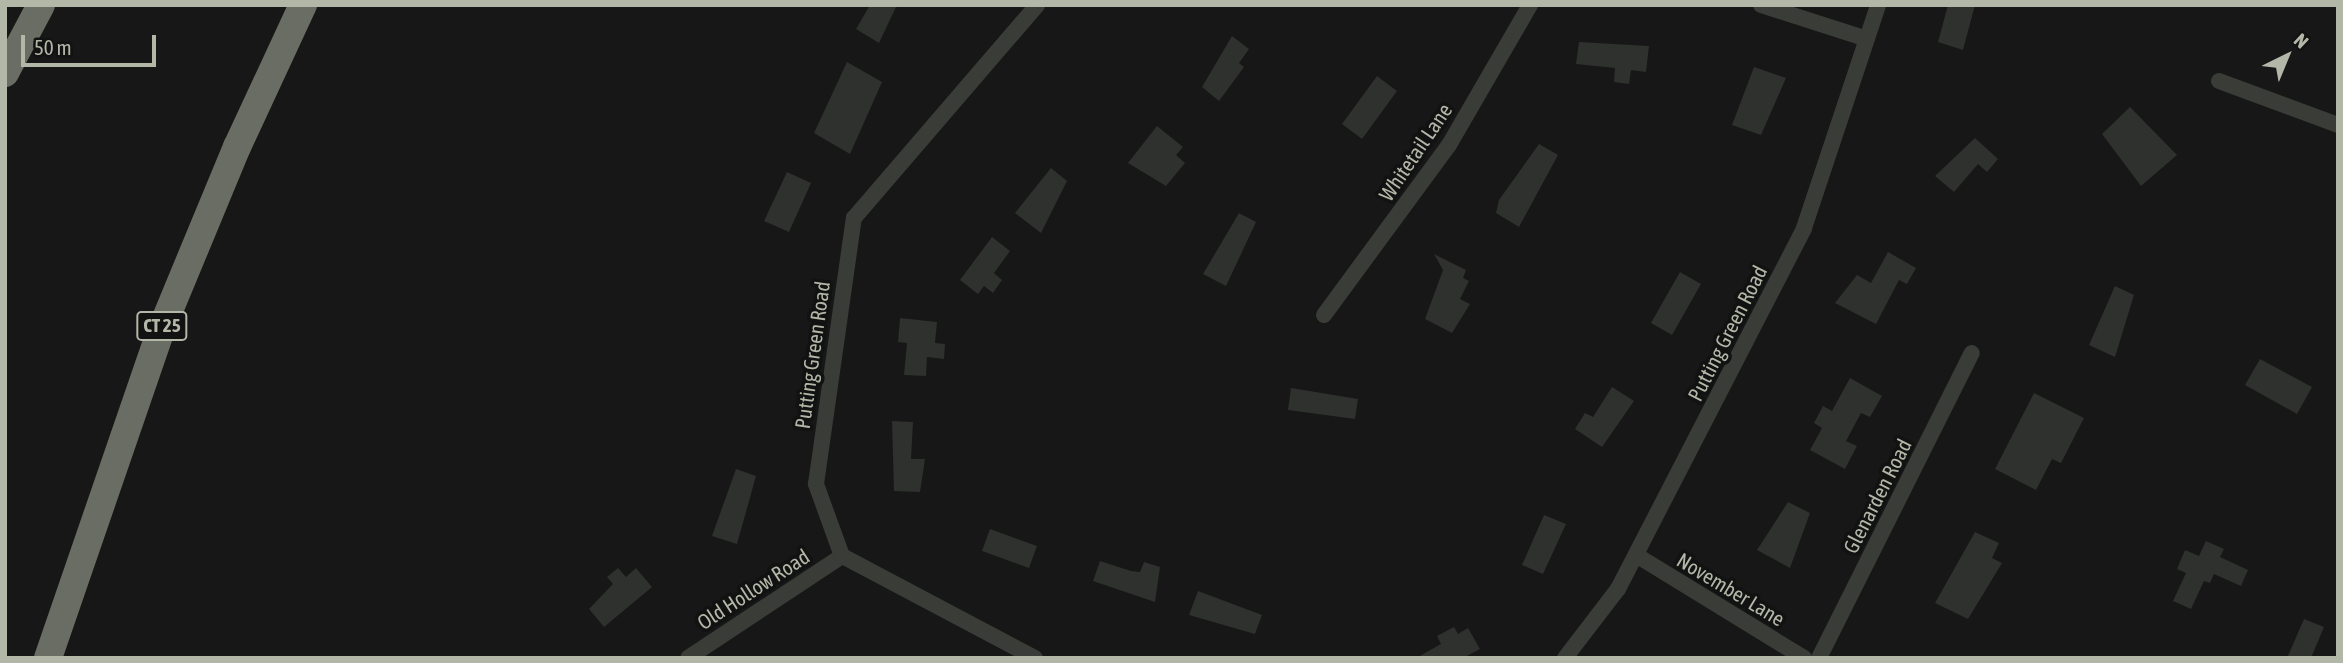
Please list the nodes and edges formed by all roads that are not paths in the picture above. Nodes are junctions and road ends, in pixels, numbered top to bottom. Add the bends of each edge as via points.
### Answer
1 (41, 5) edge
2 (303, 5) edge
3 (1037, 5) edge
4 (1530, 5) edge
5 (1761, 5) edge
6 (1878, 5) edge
7 (1867, 39) junction
8 (5, 74) edge
9 (2219, 81) dead end
10 (2338, 125) edge
11 (1324, 315) dead end
12 (1972, 353) dead end
13 (1636, 555) junction
14 (842, 556) junction
15 (48, 658) edge
16 (688, 658) edge
17 (1035, 658) edge
18 (1565, 658) edge
19 (1804, 658) edge
20 (1819, 658) edge

1 - 8 highway
2 - 15 highway, CT 25 via 164,323
3 - 14 street, Putting Green Road via 854,218 816,485
4 - 11 street, Whitetail Lane via 1448,145
5 - 7 street
6 - 7 street, Putting Green Road
7 - 13 street, Putting Green Road via 1804,228
9 - 10 street
12 - 20 street, Glenarden Road
13 - 18 street, Putting Green Road via 1618,589
13 - 19 street, November Lane
14 - 16 street, Old Hollow Road
14 - 17 street

